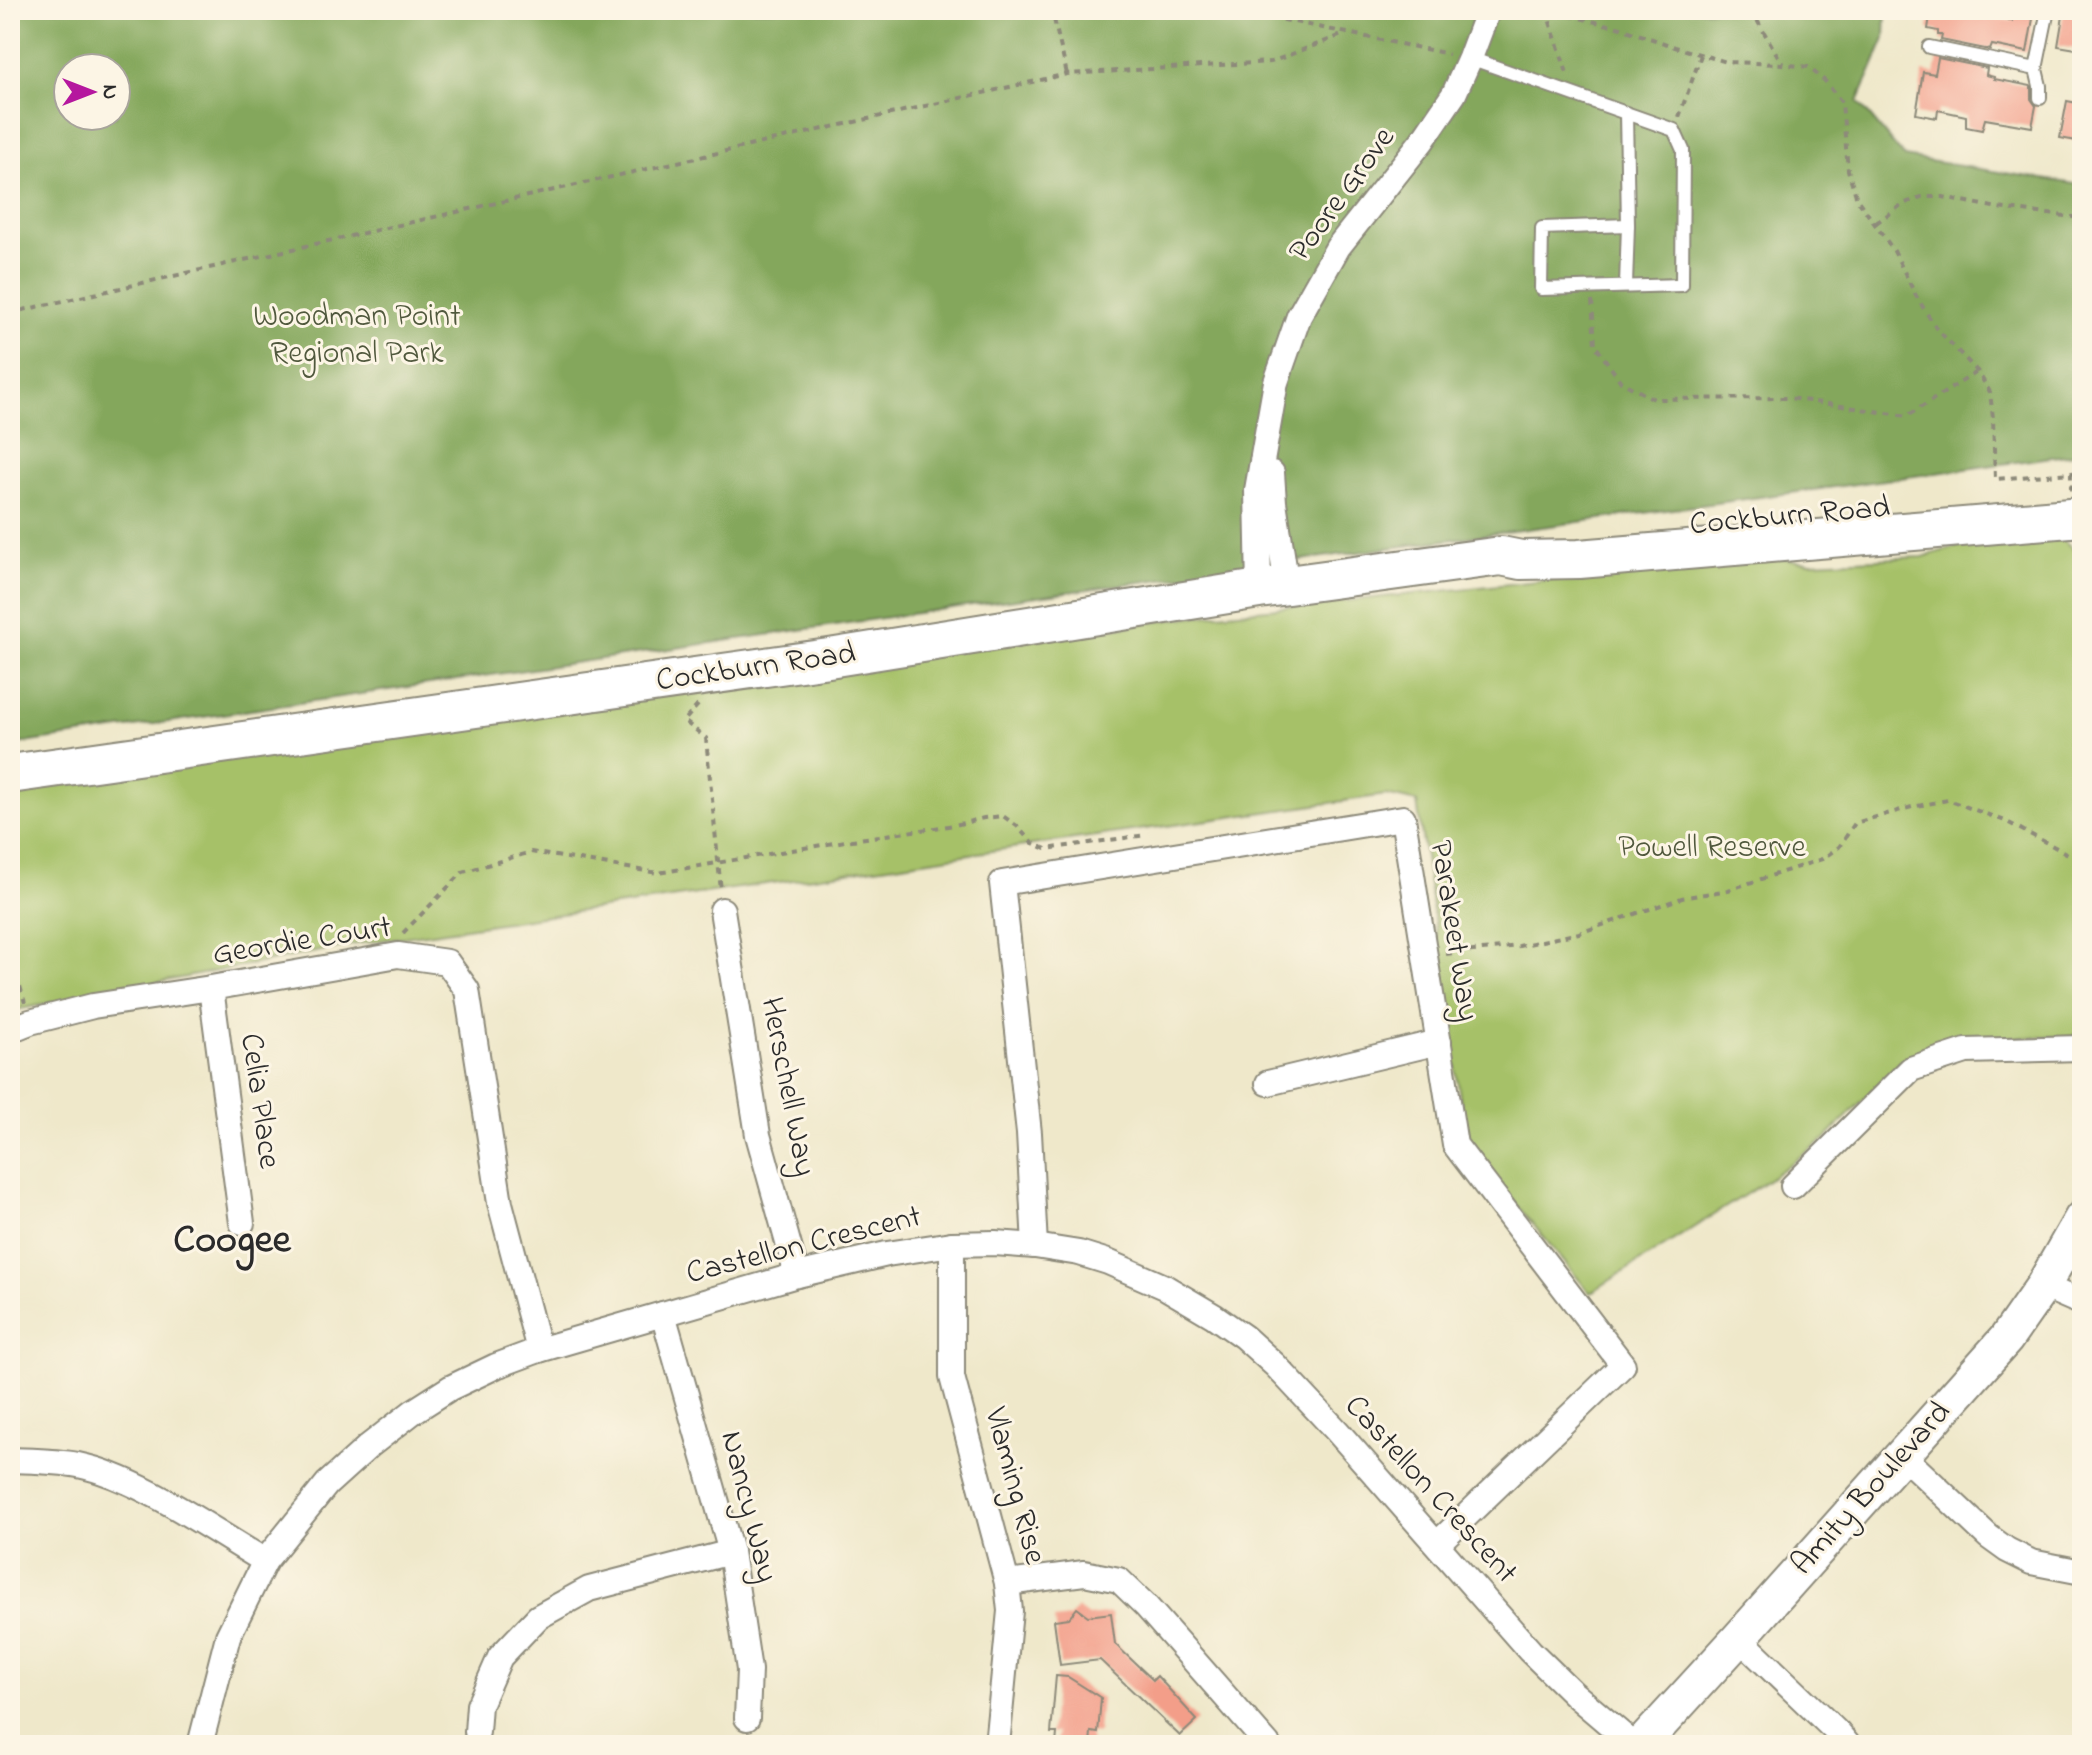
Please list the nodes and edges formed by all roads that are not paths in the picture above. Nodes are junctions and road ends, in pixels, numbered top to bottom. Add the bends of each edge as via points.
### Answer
1 (1488, 10) edge
2 (2048, 10) edge
3 (1929, 47) dead end
4 (1470, 58) junction
5 (2036, 69) junction
6 (2040, 98) dead end
7 (1626, 113) junction
8 (1628, 225) junction
9 (1626, 285) junction
10 (2078, 489) edge
11 (1273, 588) junction
12 (10, 774) edge
13 (722, 910) dead end
14 (211, 988) junction
15 (20, 1026) edge
16 (1439, 1042) junction
17 (2082, 1048) edge
18 (1268, 1083) dead end
19 (1793, 1186) dead end
20 (2082, 1218) edge
21 (242, 1223) dead end
22 (952, 1244) junction
23 (1035, 1246) junction
24 (797, 1275) junction
25 (2043, 1286) junction
26 (2082, 1303) edge
27 (663, 1314) junction
28 (539, 1350) junction
29 (1902, 1455) junction
30 (10, 1460) edge
31 (1437, 1544) junction
32 (731, 1552) junction
33 (265, 1561) junction
34 (2082, 1572) edge
35 (1007, 1583) junction
36 (1739, 1638) junction
37 (747, 1718) dead end
38 (477, 1732) dead end
39 (200, 1745) edge
40 (997, 1745) edge
41 (1268, 1745) edge
42 (1634, 1745) edge
43 (1641, 1745) edge
44 (1848, 1745) edge

1 - 4 street, Poore Grove
2 - 5 lane
3 - 5 lane
4 - 7 lane
4 - 11 street, Poore Grove via 1454,94 1338,247 1299,316 1276,382 1270,426
5 - 6 lane
7 - 8 lane
7 - 9 lane via 1674,130 1683,150 1682,285
8 - 9 lane
8 - 9 lane via 1542,228 1541,289
10 - 11 main road, Cockburn Road via 1529,543 1501,556
11 - 12 main road, Cockburn Road via 944,641
13 - 24 street, Herschell Way via 758,1135
14 - 15 street, Geordie Court via 93,1006
14 - 21 street, Celia Place
14 - 28 street, Geordie Court via 398,955 447,962 467,990 500,1203
16 - 18 street
16 - 23 street, Parakeet Way via 1403,818 1002,883 1029,1133
16 - 31 street, Parakeet Way via 1455,1145 1623,1365
17 - 19 street via 1966,1051 1911,1069
20 - 25 street, Amity Boulevard
22 - 23 street, Castellon Crescent
22 - 24 street, Castellon Crescent
22 - 35 street, Vlaming Rise via 952,1377
23 - 31 street, Castellon Crescent via 1079,1253 1139,1274 1244,1337
24 - 27 street, Castellon Crescent
25 - 26 street
25 - 29 street, Amity Boulevard via 2006,1339
27 - 28 street, Castellon Crescent
27 - 32 street, Nancy Way
28 - 33 street, Castellon Crescent via 450,1388 369,1446 327,1484
29 - 34 street via 2007,1550 2031,1562
29 - 36 street, Amity Boulevard
30 - 33 street via 80,1466 126,1481
31 - 42 street, Castellon Crescent via 1530,1651
32 - 37 street, Nancy Way via 749,1670
32 - 38 street via 589,1589 538,1617 500,1657 479,1705
33 - 39 street, Castellon Crescent via 228,1636
35 - 40 street, Vlaming Rise via 1010,1611
35 - 41 street via 1084,1573 1119,1580
36 - 43 street, Amity Boulevard
36 - 44 street

